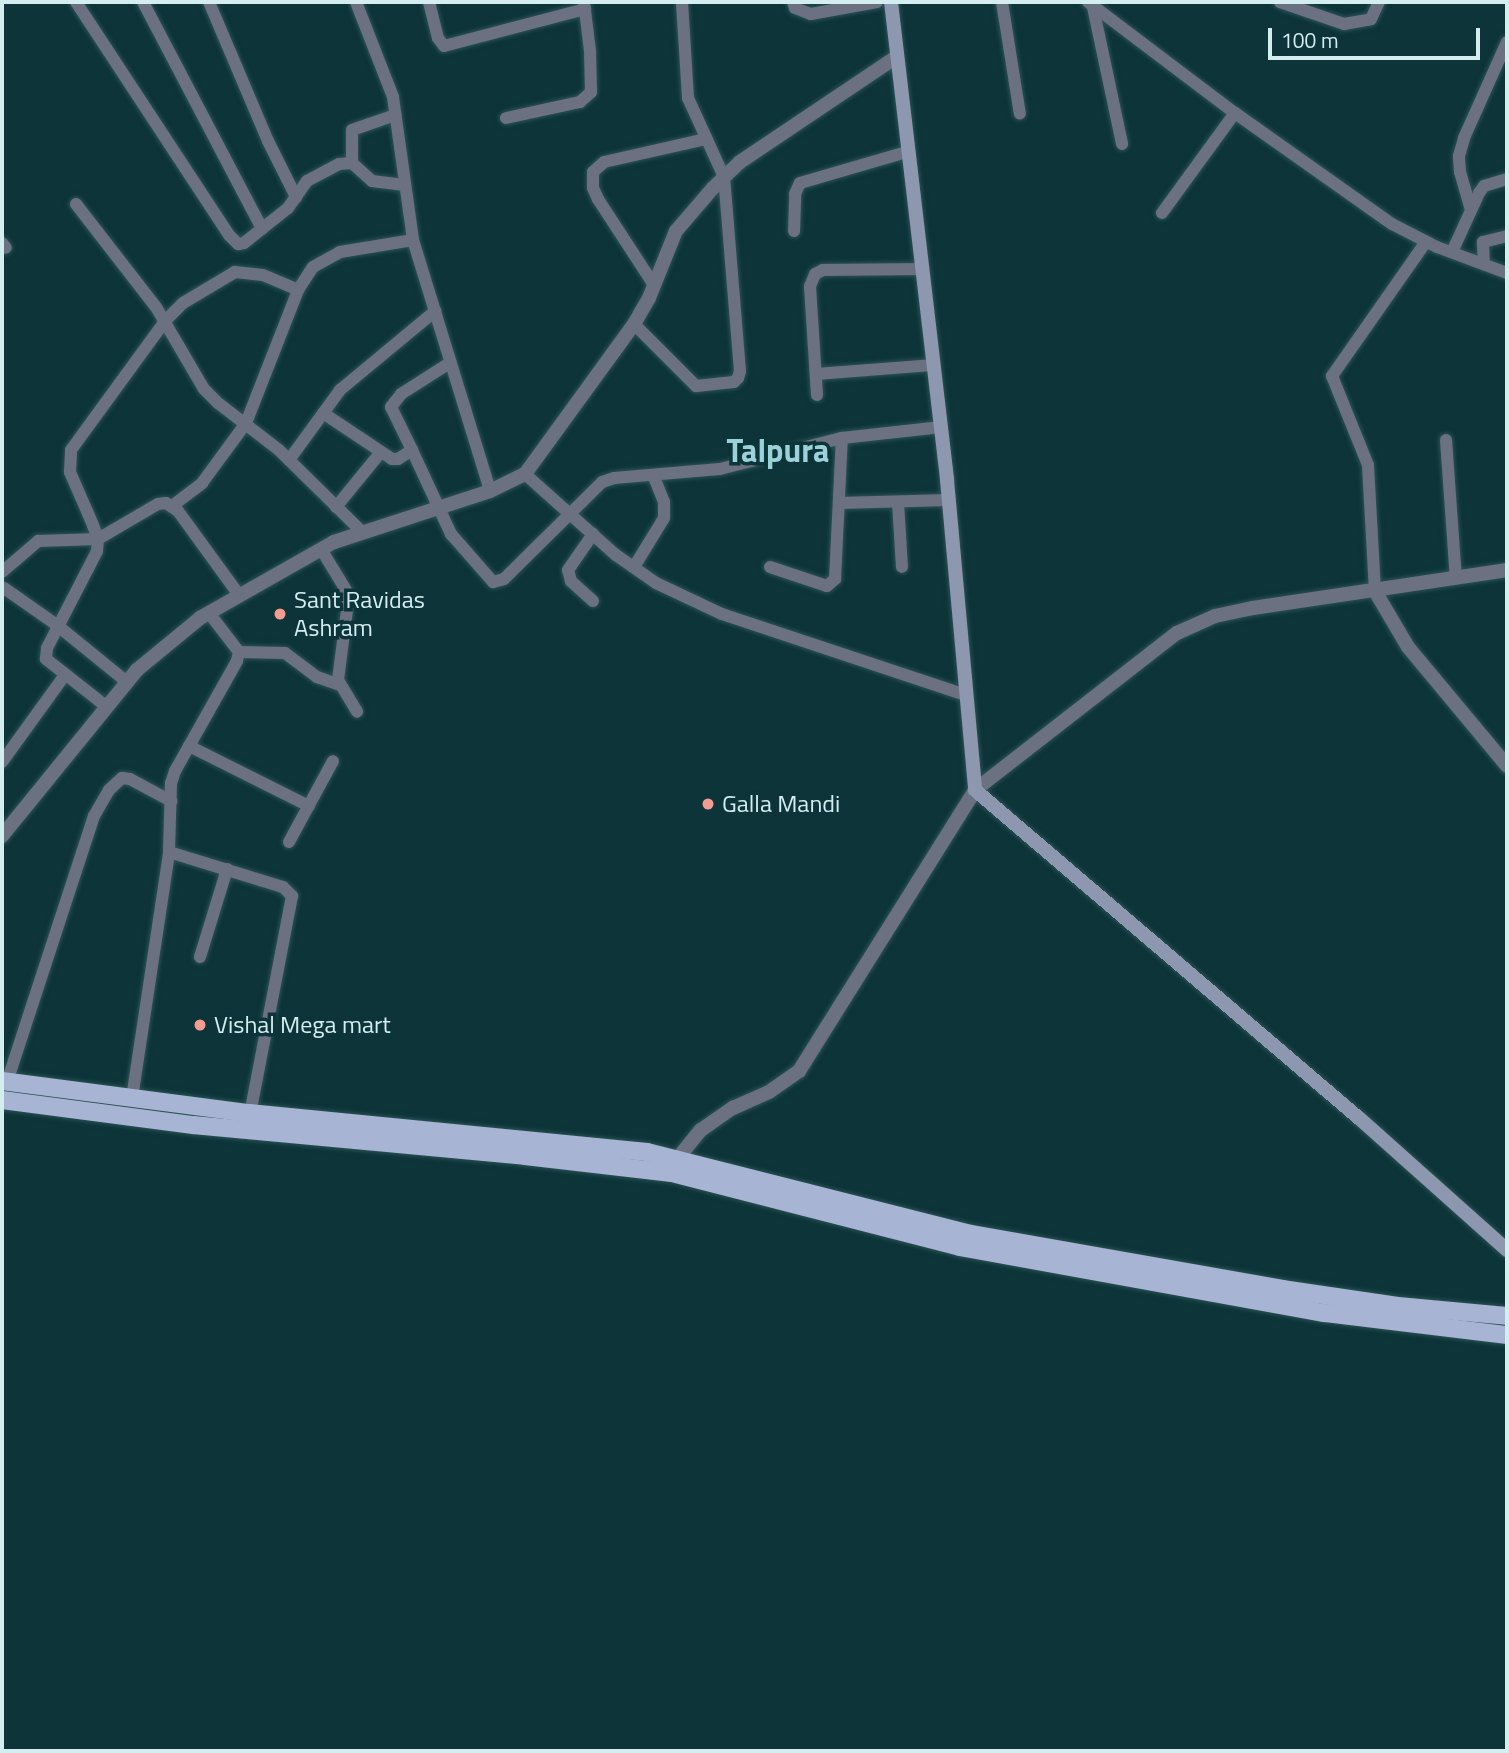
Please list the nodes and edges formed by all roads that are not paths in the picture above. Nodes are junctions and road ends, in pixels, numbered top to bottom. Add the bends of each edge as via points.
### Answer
1 (76, 2) edge
2 (143, 2) edge
3 (209, 2) edge
4 (356, 2) edge
5 (429, 2) edge
6 (793, 2) edge
7 (877, 2) edge
8 (891, 2) edge
9 (1002, 2) edge
10 (1280, 2) edge
11 (1379, 2) edge
12 (682, 3) edge
13 (1091, 4) edge
14 (584, 6) edge
15 (1507, 42) edge
16 (895, 57) junction
17 (1235, 113) junction
18 (1020, 114) dead end
19 (395, 115) junction
20 (506, 118) dead end
21 (706, 139) junction
22 (1122, 144) dead end
23 (907, 152) junction
24 (352, 163) junction
25 (724, 177) junction
26 (1507, 178) edge
27 (405, 185) junction
28 (296, 197) junction
29 (76, 204) dead end
30 (1471, 210) junction
31 (1162, 213) dead end
32 (262, 229) junction
33 (794, 231) dead end
34 (1507, 236) edge
35 (413, 240) junction
36 (1426, 242) junction
37 (1452, 253) junction
38 (1484, 264) junction
39 (921, 269) junction
40 (1507, 273) edge
41 (654, 285) junction
42 (298, 290) junction
43 (435, 311) junction
44 (165, 321) junction
45 (634, 324) junction
46 (451, 362) junction
47 (932, 365) junction
48 (816, 374) junction
49 (817, 395) dead end
50 (323, 412) junction
51 (246, 423) junction
52 (940, 427) junction
53 (842, 438) junction
54 (1446, 440) dead end
55 (412, 450) junction
56 (381, 452) junction
57 (289, 460) junction
58 (525, 474) junction
59 (653, 475) junction
60 (490, 491) junction
61 (949, 500) junction
62 (898, 502) junction
63 (839, 503) junction
64 (172, 506) junction
65 (336, 507) junction
66 (437, 508) junction
67 (569, 512) junction
68 (361, 531) junction
69 (593, 534) junction
70 (98, 539) junction
71 (321, 549) junction
72 (634, 568) junction
73 (770, 568) dead end
74 (902, 568) dead end
75 (1507, 570) edge
76 (2, 572) edge
77 (1456, 578) junction
78 (2, 586) edge
79 (1375, 591) junction
80 (239, 595) junction
81 (593, 601) dead end
82 (209, 613) junction
83 (58, 626) junction
84 (239, 652) junction
85 (65, 676) junction
86 (127, 682) junction
87 (340, 685) junction
88 (966, 695) junction
89 (107, 707) junction
90 (357, 712) dead end
91 (189, 746) junction
92 (333, 761) dead end
93 (2, 762) edge
94 (1507, 766) edge
95 (975, 790) junction
96 (171, 801) junction
97 (309, 806) junction
98 (2, 836) edge
99 (289, 842) dead end
100 (169, 852) junction
101 (227, 869) junction
102 (200, 957) dead end
103 (4, 1088) edge
104 (132, 1098) junction
105 (248, 1121) junction
106 (675, 1166) junction
107 (1507, 1250) edge
108 (1507, 1316) edge
109 (1507, 1335) edge

1 - 32 street via 234,241 244,243
2 - 32 street
3 - 28 street
4 - 19 street via 393,97
5 - 14 street via 444,46
6 - 7 street via 795,8 811,14
8 - 16 main road
9 - 18 street
10 - 11 street via 1344,24 1371,19
12 - 21 street via 687,89
13 - 17 street
13 - 22 street
14 - 20 street via 591,92 580,102
15 - 30 street via 1459,156
16 - 23 main road
16 - 25 street
17 - 31 street
17 - 36 street via 1392,224
19 - 24 street via 352,130
19 - 27 street
21 - 25 street
21 - 41 street via 604,162 593,172 598,199
23 - 33 street via 800,183 795,194
23 - 39 main road
24 - 27 street via 372,181
24 - 28 street via 319,173
25 - 41 street via 676,231
25 - 45 street via 738,378 696,386
26 - 30 street via 1484,186
27 - 35 street
28 - 32 street
29 - 44 street
30 - 37 street
34 - 38 street via 1483,242
35 - 42 street via 324,258
35 - 43 street
36 - 37 street
36 - 79 street via 1332,376 1368,465
37 - 38 street
38 - 40 street
39 - 47 main road
39 - 48 street via 823,270 815,274 810,286
41 - 45 street
42 - 44 street via 263,275 235,272 183,303
42 - 51 street
43 - 46 street
43 - 50 street via 359,371
44 - 51 street via 204,389
44 - 70 street via 71,450 70,472
45 - 58 street
46 - 55 street via 401,394 391,408
46 - 60 street
47 - 48 street
47 - 52 main road
48 - 49 street
50 - 56 street
50 - 57 street
51 - 57 street
51 - 64 street via 202,483
52 - 53 street
52 - 61 main road
53 - 59 street via 720,469
53 - 63 street
54 - 77 street
55 - 56 street via 398,459
55 - 66 street
56 - 65 street
57 - 65 street
58 - 60 street
58 - 67 street
59 - 67 street via 602,482
59 - 72 street via 664,502 664,519
60 - 66 street
61 - 62 street
61 - 88 main road
62 - 63 street
62 - 74 street
63 - 73 street via 837,573 832,584
64 - 70 street via 158,504
64 - 80 street
65 - 68 street
66 - 67 street via 458,544 493,582 505,579
66 - 68 street
67 - 69 street
68 - 71 street
69 - 72 street
69 - 81 street via 568,570 571,581
70 - 76 street via 38,541
70 - 83 street via 89,569
71 - 80 street
71 - 87 street via 349,595
72 - 88 street via 722,614
75 - 77 street
77 - 79 street
78 - 83 street
79 - 94 street via 1408,647
79 - 95 street via 1216,616 1177,633
80 - 82 street
82 - 84 street
82 - 86 street
83 - 85 street via 46,659
83 - 86 street
84 - 87 street via 285,653 317,677
84 - 91 street
85 - 89 street
85 - 93 street
86 - 89 street
87 - 90 street
88 - 95 main road
89 - 98 street
91 - 96 street via 175,771
91 - 97 street
92 - 97 street
95 - 106 street via 799,1071 701,1130
95 - 107 main road
96 - 100 street
96 - 103 street via 130,779 122,778 109,790 94,816
97 - 99 street
100 - 101 street
100 - 104 street
101 - 102 street
101 - 105 street via 284,887 292,896
103 - 104 main road
103 - 105 main road
104 - 105 main road
105 - 106 main road
106 - 108 main road via 971,1234 1282,1289
106 - 109 main road via 960,1247 1324,1313

